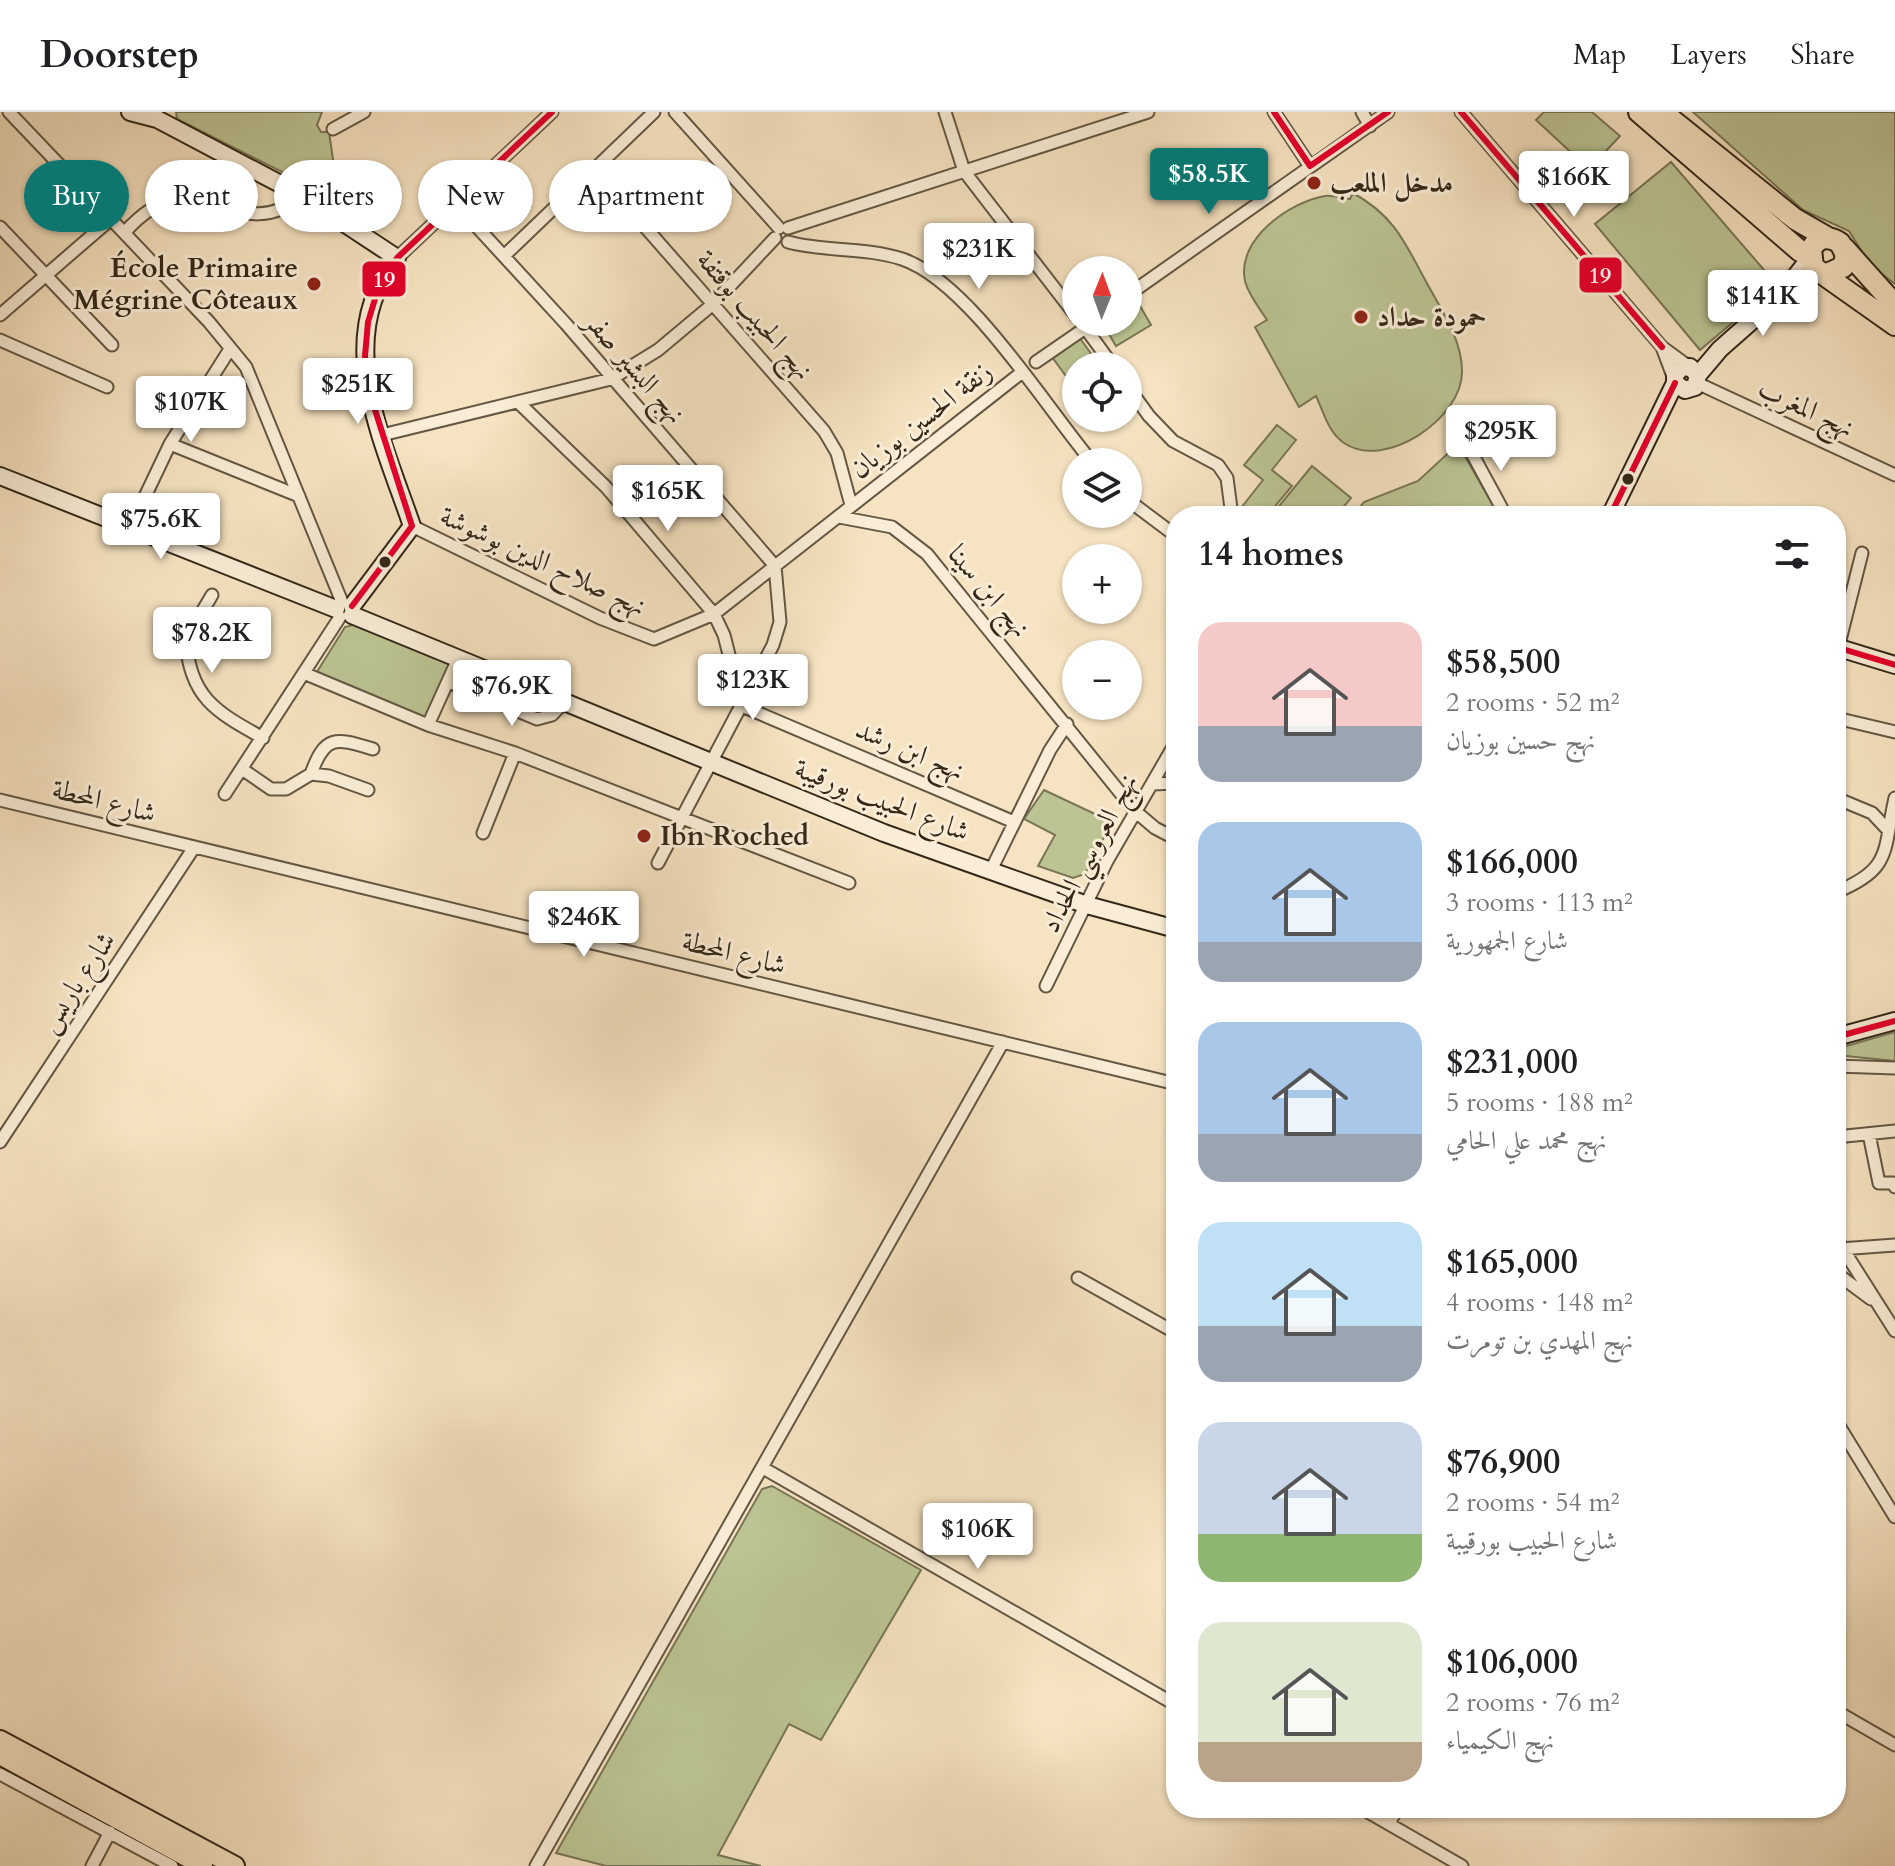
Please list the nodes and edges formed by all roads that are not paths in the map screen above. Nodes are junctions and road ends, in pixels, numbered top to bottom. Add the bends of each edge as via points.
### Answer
1 (9, 112) edge
2 (130, 112) edge
3 (364, 112) edge
4 (552, 112) edge
5 (654, 112) edge
6 (675, 112) edge
7 (945, 112) edge
8 (1148, 112) edge
9 (1274, 112) edge
10 (1362, 112) edge
11 (1388, 112) edge
12 (1461, 112) edge
13 (1639, 112) edge
14 (1662, 112) edge
15 (160, 116) edge
16 (1370, 126) junction
17 (333, 129) dead end
18 (55, 160) edge
19 (502, 160) edge
20 (607, 160) edge
21 (1310, 166) junction
22 (964, 171) junction
23 (274, 180) edge
24 (274, 211) edge
25 (549, 214) edge
26 (0, 227) edge
27 (129, 227) edge
28 (781, 231) junction
29 (97, 232) edge
30 (125, 232) edge
31 (358, 232) edge
32 (425, 232) edge
33 (483, 232) edge
34 (650, 232) edge
35 (1836, 243) junction
36 (505, 255) junction
37 (397, 258) junction
38 (1818, 265) junction
39 (47, 277) junction
40 (1142, 285) edge
41 (1062, 298) edge
42 (713, 304) junction
43 (1895, 305) edge
44 (0, 315) edge
45 (1895, 325) edge
46 (1071, 336) edge
47 (0, 340) edge
48 (112, 345) dead end
49 (1662, 347) junction
50 (230, 349) junction
51 (1036, 362) dead end
52 (1021, 373) junction
53 (1687, 378) junction
54 (611, 379) junction
55 (107, 387) dead end
56 (520, 404) junction
57 (1142, 406) edge
58 (382, 435) junction
59 (170, 444) junction
60 (1468, 446) dead end
61 (1081, 448) edge
62 (1895, 475) edge
63 (0, 476) edge
64 (299, 496) junction
65 (851, 505) junction
66 (1231, 506) edge
67 (1501, 506) edge
68 (1615, 506) edge
69 (1142, 510) edge
70 (839, 517) junction
71 (412, 526) junction
72 (130, 528) junction
73 (1166, 528) edge
74 (1862, 553) dead end
75 (775, 566) junction
76 (212, 595) dead end
77 (344, 610) junction
78 (714, 614) junction
79 (1846, 614) edge
80 (1846, 651) edge
81 (458, 659) junction
82 (1895, 665) edge
83 (306, 674) junction
84 (449, 682) junction
85 (564, 702) junction
86 (742, 706) junction
87 (1846, 720) edge
88 (1067, 724) junction
89 (428, 725) junction
90 (1895, 732) edge
91 (263, 738) junction
92 (373, 749) dead end
93 (515, 753) junction
94 (1166, 760) edge
95 (714, 762) junction
96 (242, 769) junction
97 (311, 774) junction
98 (1166, 783) edge
99 (1153, 784) junction
100 (368, 790) dead end
101 (225, 794) dead end
102 (1895, 798) edge
103 (0, 800) edge
104 (1846, 802) edge
105 (1135, 811) junction
106 (682, 818) junction
107 (1014, 822) junction
108 (1888, 830) junction
109 (483, 833) dead end
110 (1166, 834) edge
111 (193, 849) junction
112 (1891, 849) edge
113 (658, 863) dead end
114 (992, 868) junction
115 (849, 883) dead end
116 (1846, 887) edge
117 (1087, 905) junction
118 (1166, 926) edge
119 (1046, 986) dead end
120 (1895, 1021) edge
121 (1846, 1034) edge
122 (1003, 1042) junction
123 (1846, 1066) edge
124 (1892, 1068) edge
125 (1166, 1082) edge
126 (1895, 1131) edge
127 (1869, 1134) junction
128 (1846, 1136) edge
129 (0, 1142) edge
130 (1894, 1185) edge
131 (1895, 1245) edge
132 (1846, 1248) edge
133 (1846, 1259) edge
134 (1078, 1278) dead end
135 (1846, 1281) edge
136 (1880, 1308) junction
137 (1166, 1327) edge
138 (1895, 1331) edge
139 (1846, 1437) edge
140 (763, 1468) junction
141 (1895, 1517) edge
142 (1166, 1699) edge
143 (1846, 1717) edge
144 (0, 1740) edge
145 (1895, 1745) edge
146 (0, 1755) edge
147 (0, 1774) edge
148 (1380, 1818) edge
149 (1392, 1818) edge
150 (1389, 1823) junction
151 (110, 1832) junction
152 (92, 1866) edge
153 (171, 1866) edge
154 (203, 1866) edge
155 (235, 1866) edge
156 (536, 1866) edge
157 (1462, 1866) edge

1 - 18 street
2 - 15 street
3 - 17 street
4 - 19 street
5 - 20 street
6 - 28 street
7 - 22 street
8 - 22 street
9 - 21 street
10 - 16 street
11 - 16 street
12 - 49 street
13 - 38 highway
14 - 35 highway via 1795,219
15 - 23 street
16 - 21 street
21 - 40 street
22 - 28 street
22 - 41 street
24 - 27 street via 255,215 185,197 165,199 143,211
25 - 36 street
26 - 39 street
28 - 42 street
28 - 52 street via 780,243 884,254 932,274 961,297
29 - 39 street
30 - 50 street
31 - 37 street
32 - 37 street
33 - 36 street, نهج البشير صفر
34 - 42 street, نهج الحبيب بوقتفة
35 - 38 highway via 1814,243
35 - 38 highway via 1843,267
35 - 43 highway
36 - 54 street, نهج البشير صفر
37 - 58 street via 374,302 364,351 366,384
38 - 45 highway
38 - 53 street
39 - 44 street
39 - 48 street
42 - 54 street via 658,350
42 - 65 street, نهج الحبيب بوقتفة via 832,442
46 - 51 street
47 - 55 street
49 - 53 street, نهج المغرب
49 - 53 street
50 - 59 street
50 - 64 street via 246,367
52 - 61 street
52 - 65 street, زنقة الحسين بوزيان
53 - 62 street, نهج المغرب
53 - 68 street
54 - 56 street
54 - 75 street, نهج البشير صفر
56 - 58 street
56 - 78 street via 606,487
57 - 66 street via 1173,441 1218,465 1227,478
58 - 71 street
59 - 64 street
59 - 72 street
60 - 67 street
63 - 72 street, شارع الحبيب بورقيبة
64 - 77 street
65 - 70 street, نهج صلاح الدين بوشوشة
69 - 73 street
70 - 75 street, نهج صلاح الدين بوشوشة
70 - 88 street, نهج ابن سينا via 892,527 927,554
71 - 77 street
71 - 78 street, نهج صلاح الدين بوشوشة via 654,639
72 - 77 street, شارع الحبيب بورقيبة
74 - 79 street
75 - 78 street, نهج صلاح الدين بوشوشة
75 - 86 street via 780,622
76 - 91 street via 186,639 196,680 209,705
77 - 81 street, شارع الحبيب بورقيبة
77 - 83 street
78 - 86 street
80 - 82 street
81 - 84 street
81 - 85 street, شارع الحبيب بورقيبة
83 - 89 street
83 - 91 street
84 - 85 street via 537,719 552,715
84 - 89 street
85 - 95 street, شارع الحبيب بورقيبة
86 - 95 street
86 - 107 street, نهج ابن رشد
87 - 90 street
88 - 105 street, نهج ابن سينا
88 - 107 street
89 - 93 street
91 - 96 street
92 - 97 street via 332,741 322,748
93 - 106 street
93 - 109 street
94 - 99 street, نهج العروسي الحداد
95 - 106 street
95 - 114 street, شارع الحبيب بورقيبة via 884,833
96 - 97 street via 271,789 286,789
96 - 101 street
97 - 100 street
98 - 99 street
99 - 105 street, نهج العروسي الحداد
102 - 108 street
103 - 111 street, شارع المحطة
104 - 108 street via 1872,813
105 - 110 street, نهج ابن سينا
105 - 117 street, نهج العروسي الحداد
106 - 113 street
106 - 115 street
107 - 114 street
108 - 112 street
111 - 122 street, شارع المحطة
111 - 129 street, شارع باريس
112 - 116 street via 1873,872
114 - 117 street, شارع الحبيب بورقيبة
117 - 118 street, شارع الحبيب بورقيبة
117 - 119 street, نهج العروسي الحداد
120 - 121 street
122 - 125 street, شارع المحطة
122 - 140 street
123 - 124 street
126 - 127 street
127 - 128 street
127 - 130 street via 1878,1178 1881,1184
131 - 132 street
133 - 136 street
134 - 137 street
135 - 136 street
136 - 138 street
139 - 141 street
140 - 142 street
140 - 156 street
143 - 145 street
144 - 155 main road
146 - 154 main road
147 - 151 street
148 - 150 street
149 - 150 street
150 - 157 street
151 - 152 street
151 - 153 street

